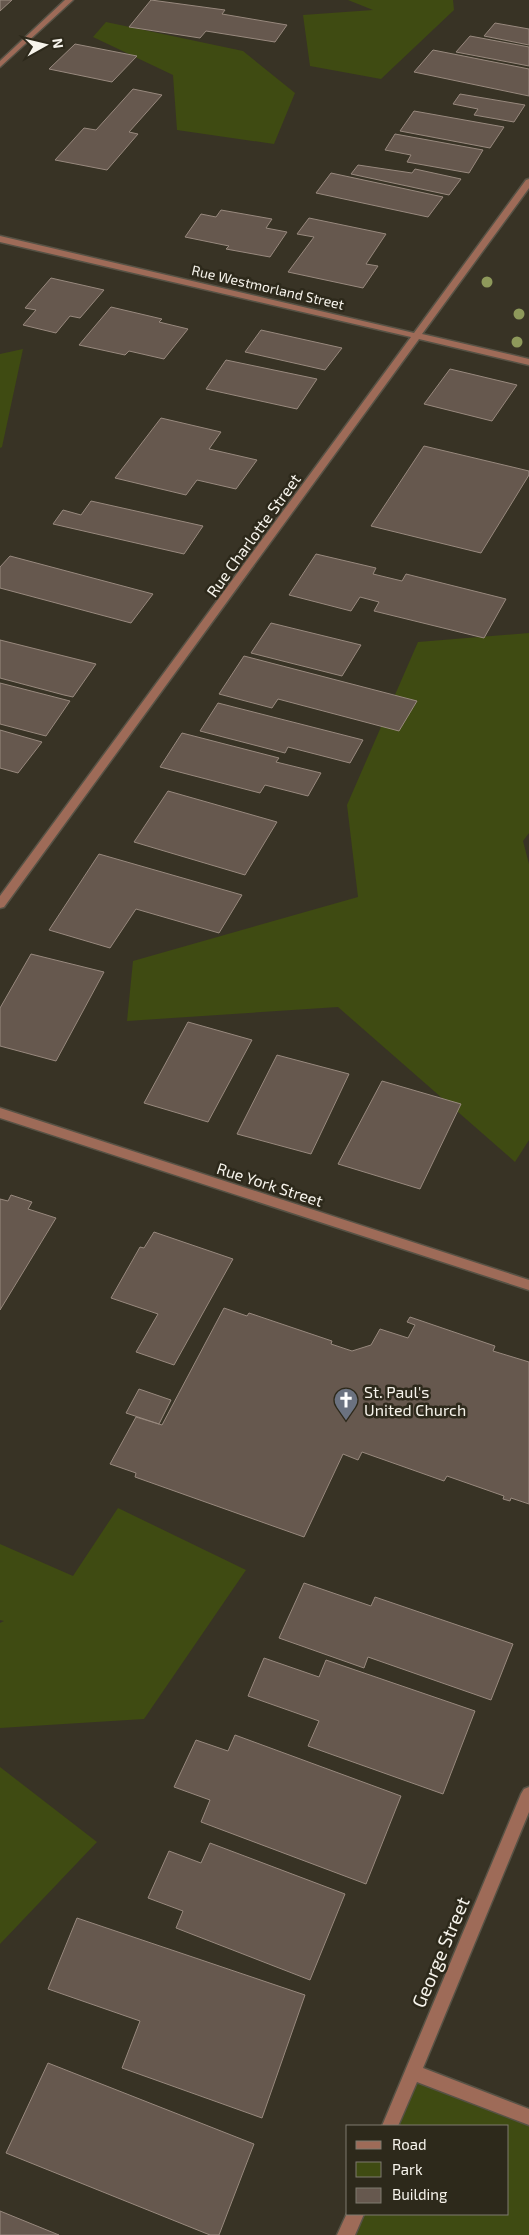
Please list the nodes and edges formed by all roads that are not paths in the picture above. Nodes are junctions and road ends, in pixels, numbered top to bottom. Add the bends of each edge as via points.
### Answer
1 (69, 0) edge
2 (0, 65) edge
3 (529, 182) edge
4 (0, 239) edge
5 (418, 336) junction
6 (529, 362) edge
7 (0, 904) edge
8 (0, 1113) edge
9 (529, 1286) edge
10 (529, 1794) edge
11 (412, 2072) junction
12 (529, 2117) edge
13 (390, 2125) edge
14 (355, 2215) edge
15 (346, 2235) edge

1 - 2 street
3 - 5 street, Rue Charlotte Street
4 - 5 street, Rue Westmorland Street
5 - 6 street, Rue Westmorland Street
5 - 7 street, Rue Charlotte Street
8 - 9 street, Rue York Street
10 - 11 street, George Street
11 - 12 street
11 - 13 street, George Street
14 - 15 street

